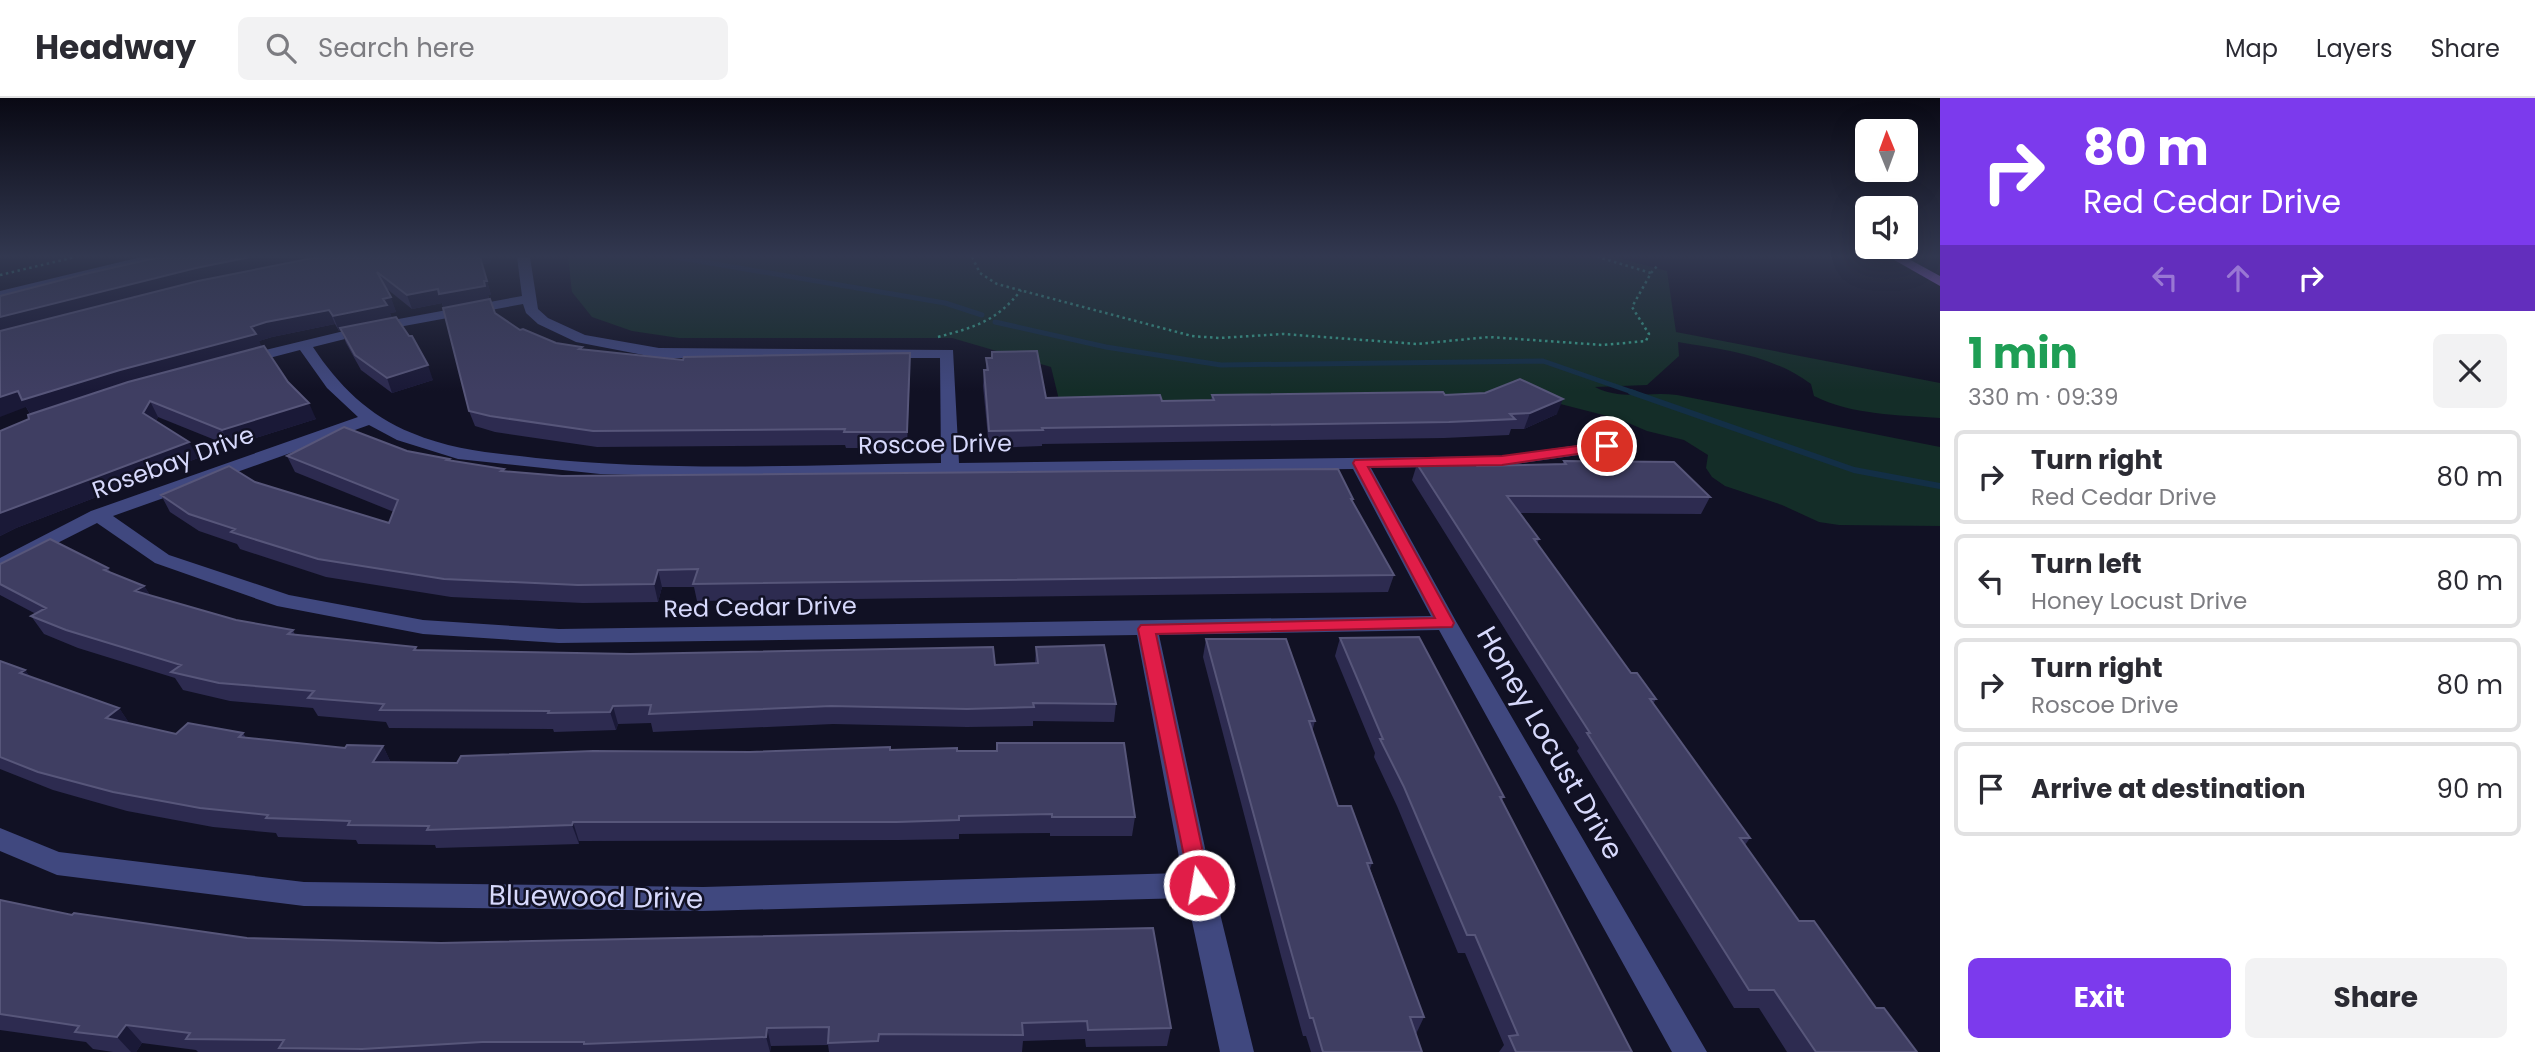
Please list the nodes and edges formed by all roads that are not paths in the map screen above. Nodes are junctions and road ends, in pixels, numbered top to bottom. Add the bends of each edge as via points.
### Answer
1 (514, 302) edge
2 (529, 302) edge
3 (304, 345) junction
4 (221, 365) edge
5 (369, 419) junction
6 (1607, 446) dead end
7 (1359, 463) junction
8 (950, 468) junction
9 (98, 514) junction
10 (0, 566) edge
11 (1446, 623) junction
12 (1147, 629) junction
13 (0, 839) edge
14 (1199, 885) junction
15 (1237, 1052) edge
16 (1690, 1052) edge

1 - 3 street
2 - 8 street via 543,321 581,339 629,350 948,353
3 - 4 street
3 - 5 street, Roscoe Drive via 331,386
5 - 8 street, Roscoe Drive via 452,453 565,467
5 - 9 street, Rosebay Drive
6 - 7 street, Roscoe Drive via 1502,461
7 - 8 street, Roscoe Drive
7 - 11 street, Honey Locust Drive
9 - 10 street, Rosebay Drive
9 - 12 street, Red Cedar Drive via 162,559 285,601 423,627 559,636
11 - 12 street, Red Cedar Drive
11 - 16 street, Honey Locust Drive
12 - 14 street
13 - 14 street, Bluewood Drive via 57,863 304,894 703,899
14 - 15 street

